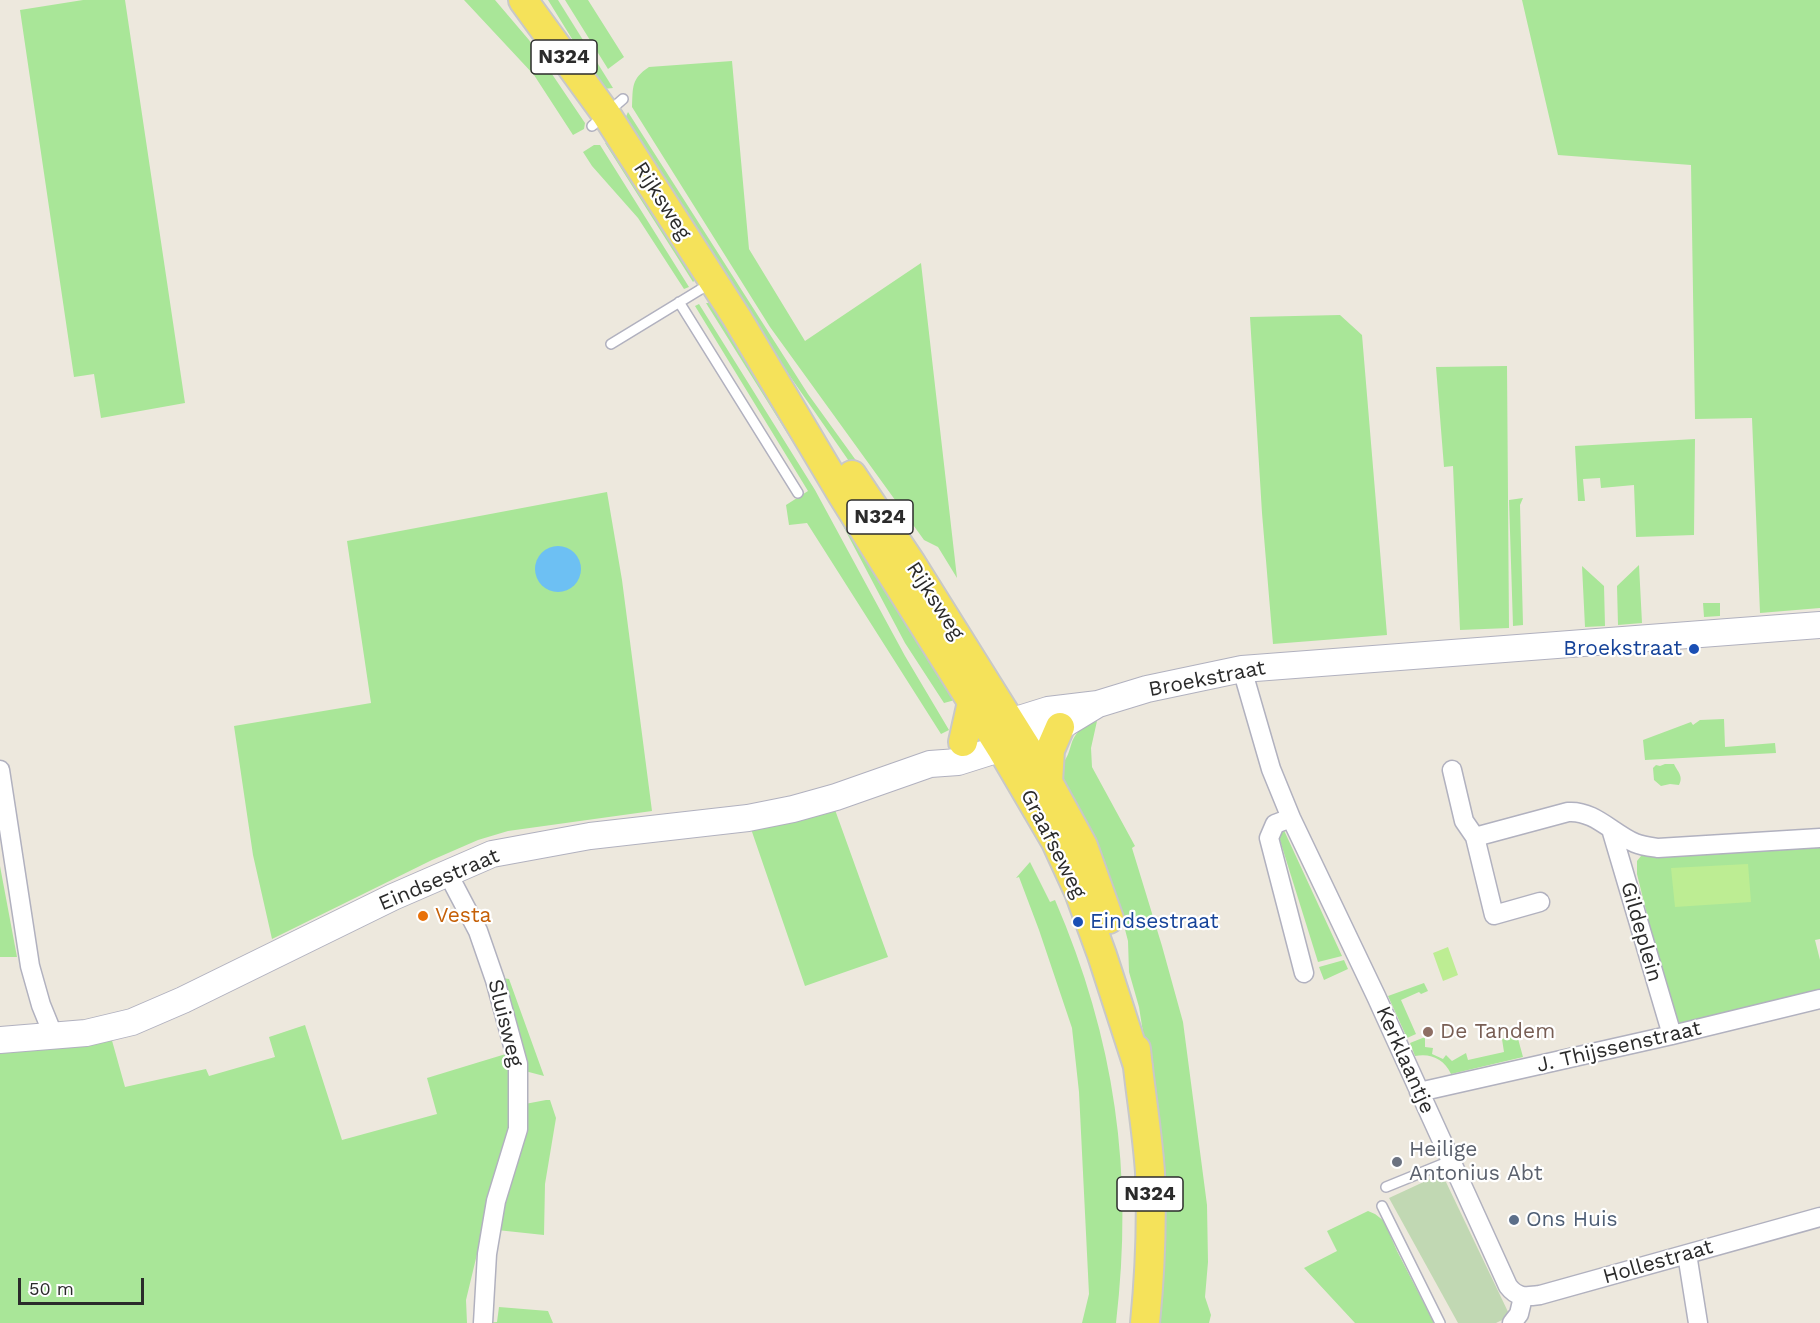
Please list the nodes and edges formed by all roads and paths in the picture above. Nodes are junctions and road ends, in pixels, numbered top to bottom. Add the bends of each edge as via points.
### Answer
1 (523, 0) edge
2 (542, 0) edge
3 (607, 113) junction
4 (713, 281) junction
5 (679, 302) junction
6 (737, 318) junction
7 (611, 344) dead end
8 (798, 492) dead end
9 (1820, 625) edge
10 (1242, 669) junction
11 (972, 702) junction
12 (1098, 704) junction
13 (1060, 727) junction
14 (1006, 735) junction
15 (963, 742) junction
16 (930, 764) junction
17 (0, 770) edge
18 (1452, 770) dead end
19 (1048, 782) junction
20 (1291, 818) junction
21 (1611, 829) junction
22 (1475, 837) junction
23 (1820, 838) edge
24 (447, 872) junction
25 (1540, 902) dead end
26 (1304, 973) dead end
27 (1820, 999) edge
28 (1672, 1035) junction
29 (54, 1037) junction
30 (0, 1040) edge
31 (1138, 1066) junction
32 (1419, 1092) junction
33 (1450, 1161) junction
34 (1386, 1187) dead end
35 (1382, 1206) dead end
36 (1820, 1217) edge
37 (1687, 1254) junction
38 (1523, 1297) junction
39 (483, 1323) edge
40 (1145, 1323) edge
41 (1440, 1323) edge
42 (1512, 1323) edge
43 (1698, 1323) edge

1 - 3 main road, Rijksweg / N324
2 - 3 main road, Rijksweg / N324
3 - 4 main road, Rijksweg / N324
4 - 5 lane
4 - 6 main road, Rijksweg / N324
5 - 7 lane
5 - 8 lane
6 - 11 main road, Rijksweg / N324
6 - 14 main road, Rijksweg / N324 via 844,463 911,563
9 - 10 street, Broekstraat
10 - 12 street, Broekstraat via 1147,689
10 - 20 street, Kerklaantje via 1271,769
11 - 14 main road, Rijksweg / N324
11 - 15 main road
12 - 13 street, Broekstraat
12 - 14 street, Broekstraat via 1048,710
13 - 14 street, Broekstraat
13 - 19 main road via 1050,750
14 - 15 street, Eindsestraat
14 - 16 street, Eindsestraat via 958,762
14 - 19 main road, Graafseweg / N324
14 - 31 main road, Graafseweg / N324 via 1079,892
15 - 16 street, Eindsestraat
16 - 24 street, Eindsestraat via 793,809 531,846 492,854
17 - 29 street via 30,966
18 - 22 street via 1464,821
19 - 31 main road, Graafseweg / N324 via 1083,846 1122,960 1133,1008
20 - 26 street via 1275,824 1269,838
20 - 32 street, Kerklaantje
21 - 22 street via 1577,811
21 - 23 street via 1636,843 1658,848
21 - 28 street, Gildeplein
22 - 25 street via 1494,915
24 - 29 street, Eindsestraat via 132,1022
24 - 39 street, Sluisweg via 477,931 518,1064 518,1129 490,1233
27 - 28 street, J. Thijssenstraat
28 - 32 street, J. Thijssenstraat
29 - 30 street, Eindsestraat
31 - 40 main road, Graafseweg / N324 via 1150,1172
32 - 33 street, Kerklaantje
33 - 34 lane
33 - 38 street, Kerklaantje via 1508,1286
35 - 41 lane
36 - 37 street, Hollestraat
37 - 38 street, Hollestraat via 1540,1296
37 - 43 street
38 - 42 street

